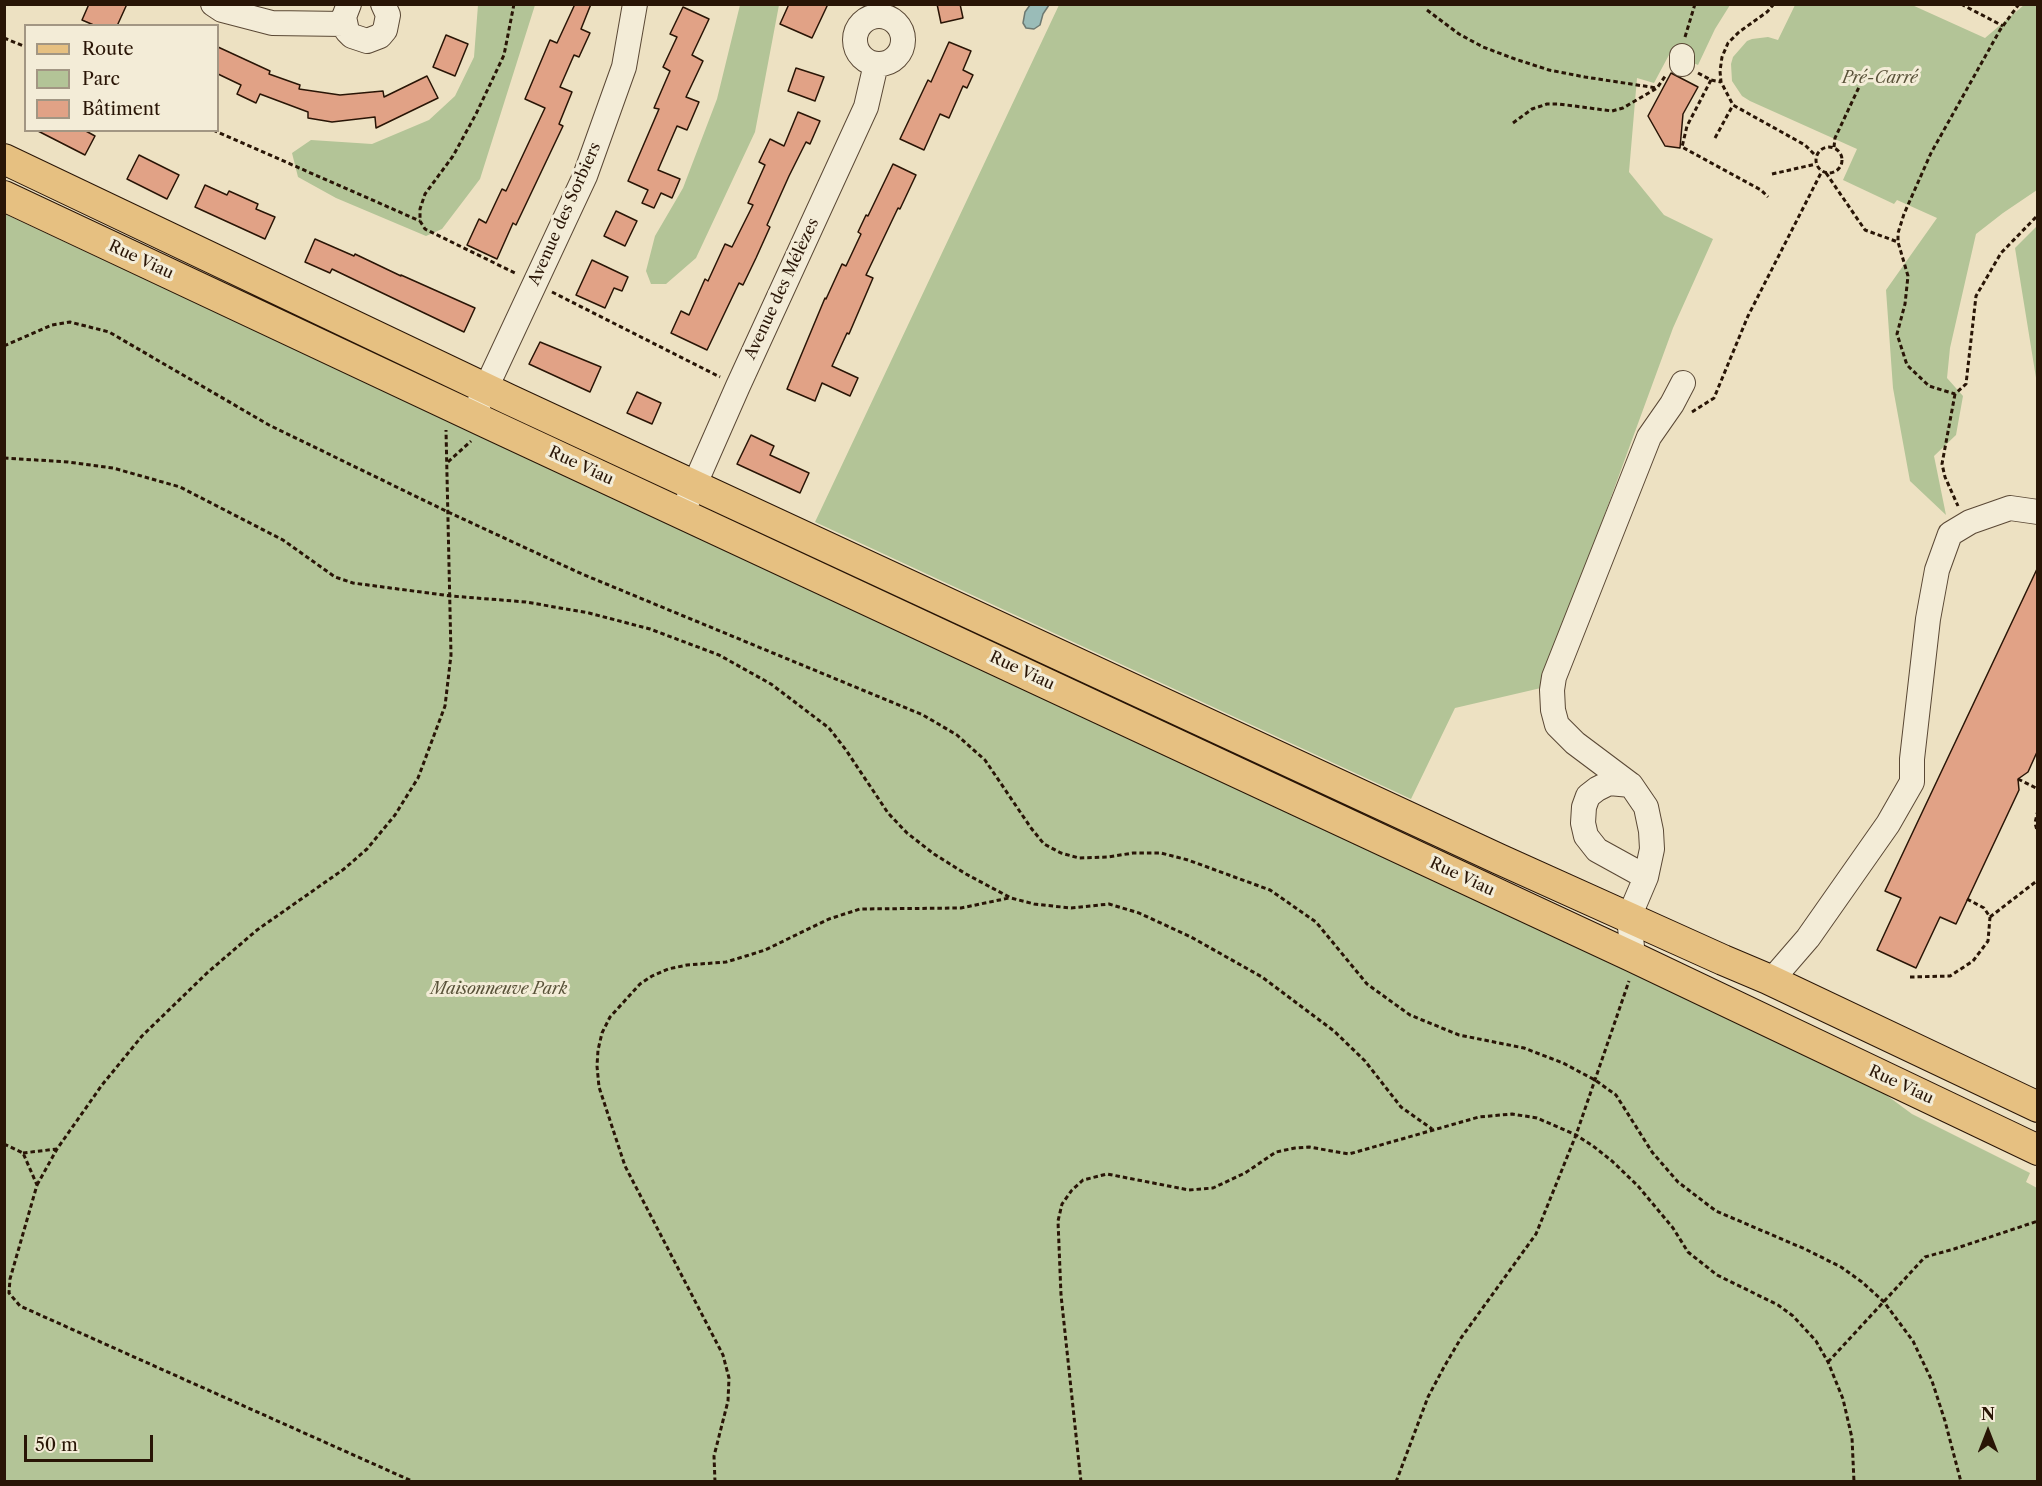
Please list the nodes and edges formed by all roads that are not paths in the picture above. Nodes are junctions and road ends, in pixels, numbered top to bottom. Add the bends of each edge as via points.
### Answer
1 (213, 4) edge
2 (383, 4) edge
3 (635, 4) edge
4 (347, 14) edge
5 (876, 64) dead end
6 (4, 159) edge
7 (4, 196) edge
8 (1683, 383) dead end
9 (486, 388) junction
10 (463, 428) junction
11 (695, 484) junction
12 (2037, 512) edge
13 (682, 513) junction
14 (1631, 786) junction
15 (1646, 877) junction
16 (1629, 917) junction
17 (1633, 964) junction
18 (1768, 979) junction
19 (1863, 1024) junction
20 (1846, 1058) junction
21 (2037, 1107) edge
22 (2037, 1150) edge

1 - 4 street via 272,23
2 - 4 street via 388,23 374,39 366,41 352,36
3 - 9 street, Avenue des Sorbiers via 624,67 585,176
5 - 11 street, Avenue des Mélèzes via 866,107
6 - 9 main road, Rue Viau
7 - 10 main road, Rue Viau
8 - 14 street via 1649,437 1554,677 1553,710 1557,725
9 - 10 street, Avenue des Sorbiers
9 - 11 main road, Rue Viau
10 - 13 main road, Rue Viau
11 - 13 street, Avenue des Mélèzes
11 - 16 main road, Rue Viau
12 - 18 street via 2010,508 1950,534 1937,570 1928,618 1912,782 1888,824 1808,938
13 - 17 main road, Rue Viau
14 - 15 street via 1646,807 1651,831
14 - 15 street via 1609,783 1597,789 1588,796 1583,823 1586,836 1597,850
15 - 16 street
16 - 17 street
16 - 18 main road, Rue Viau
17 - 20 main road, Rue Viau
18 - 19 main road, Rue Viau
19 - 20 street
19 - 21 main road, Rue Viau
20 - 22 main road, Rue Viau

